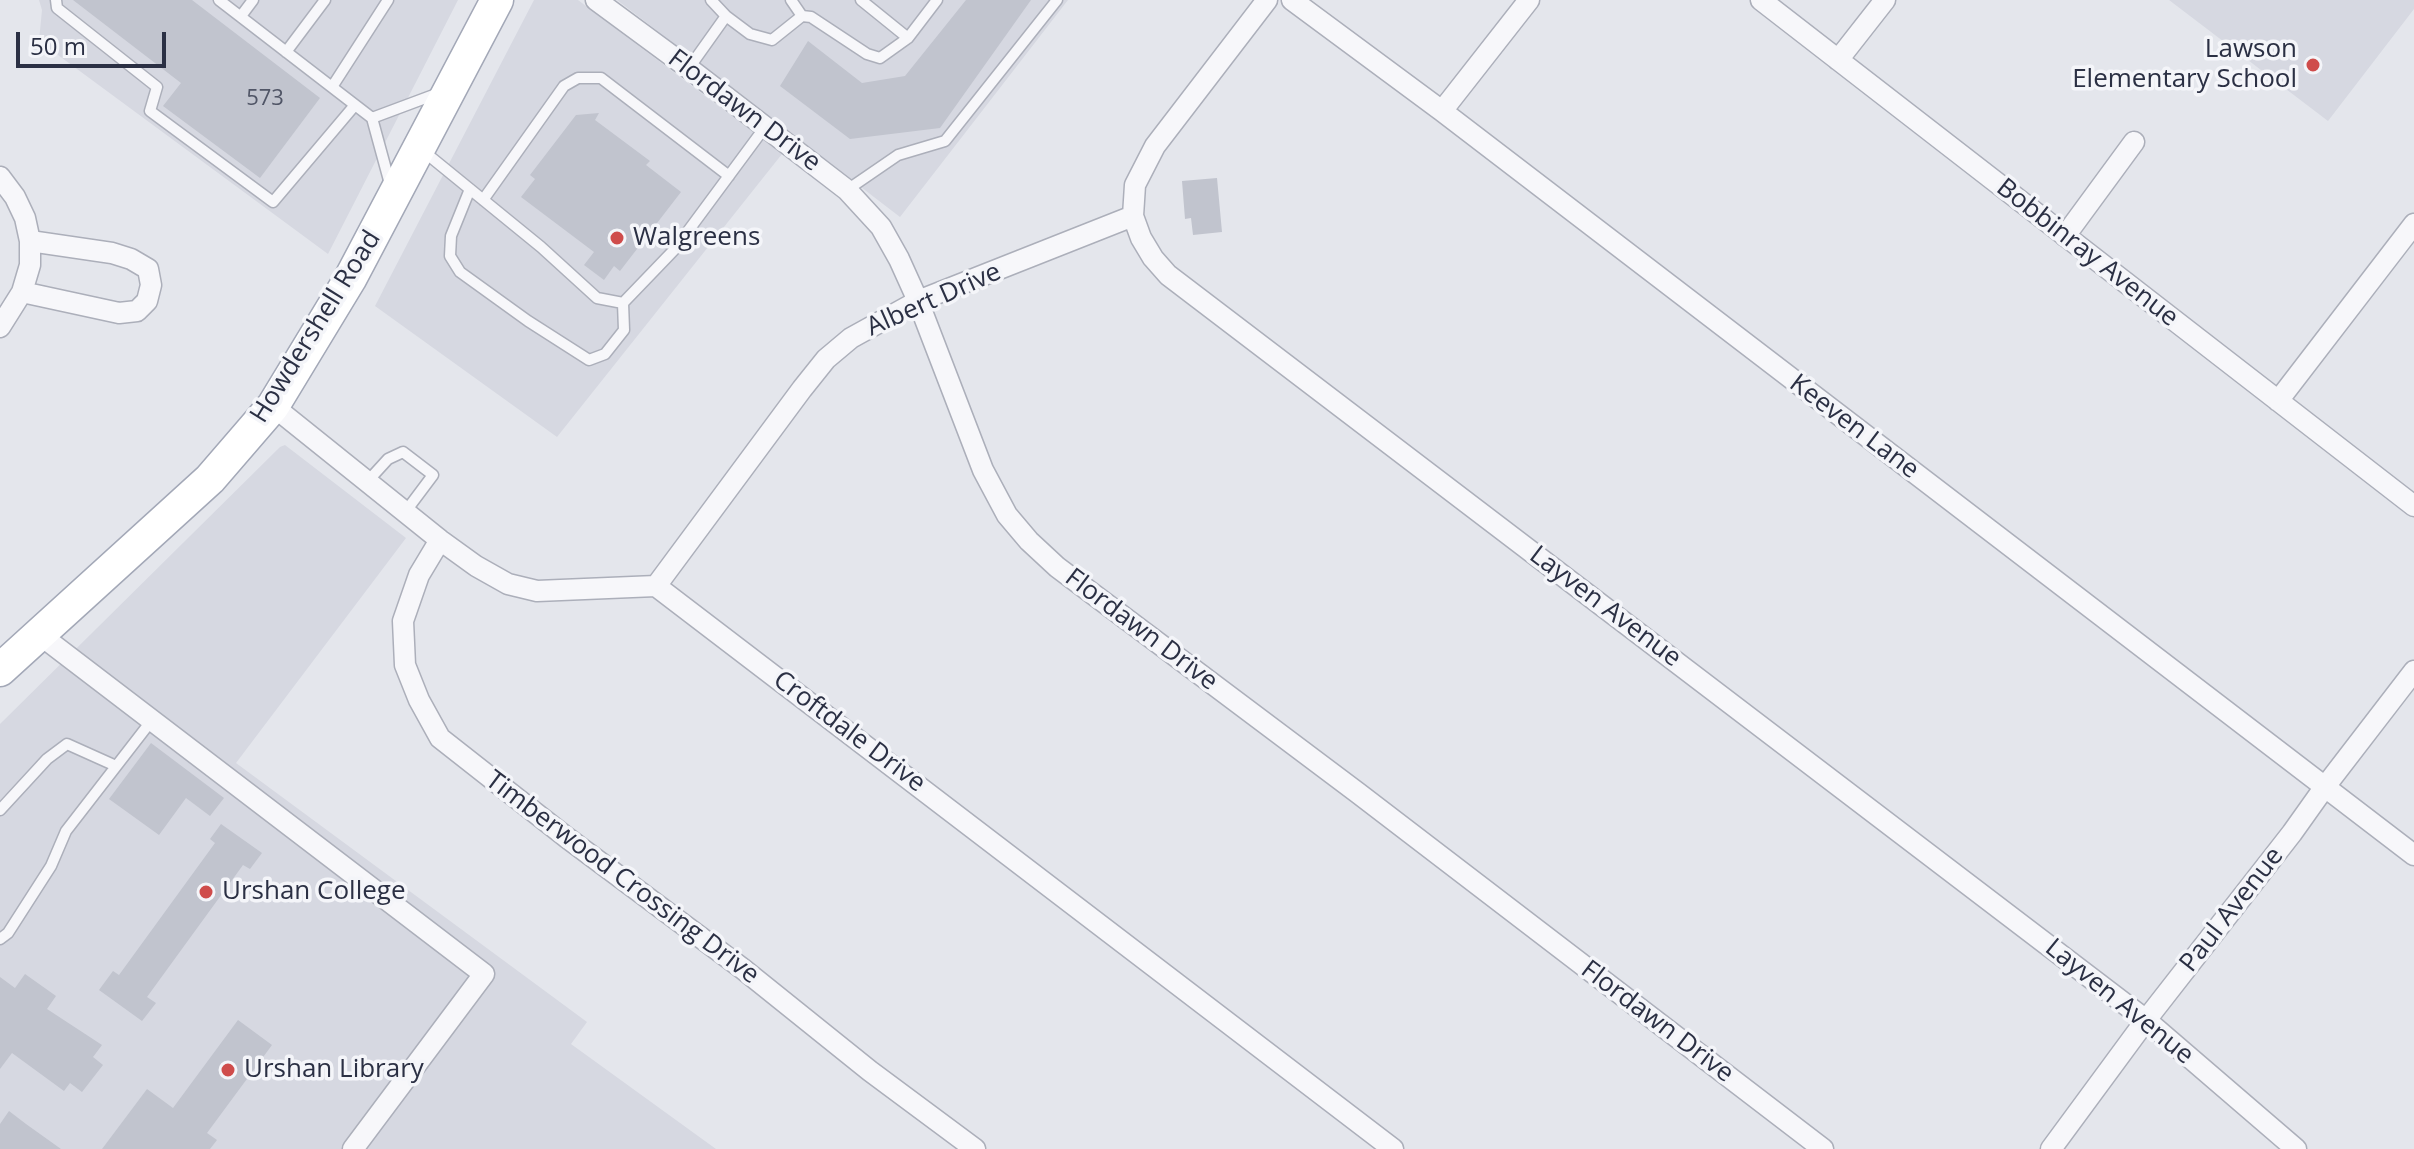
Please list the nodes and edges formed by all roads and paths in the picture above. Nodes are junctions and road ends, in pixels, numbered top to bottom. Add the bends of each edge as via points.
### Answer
1 (56, 0) edge
2 (219, 0) edge
3 (253, 0) edge
4 (325, 0) edge
5 (388, 0) edge
6 (497, 0) edge
7 (596, 0) edge
8 (711, 0) edge
9 (791, 0) edge
10 (861, 0) edge
11 (937, 0) edge
12 (1057, 0) edge
13 (1267, 0) edge
14 (1292, 0) edge
15 (1529, 0) edge
16 (1761, 0) edge
17 (1885, 0) edge
18 (241, 16) junction
19 (726, 16) junction
20 (802, 16) junction
21 (908, 38) junction
22 (286, 52) junction
23 (1838, 60) junction
24 (689, 68) junction
25 (332, 87) junction
26 (452, 88) junction
27 (355, 105) junction
28 (1442, 111) junction
29 (372, 118) junction
30 (765, 127) junction
31 (2134, 142) dead end
32 (420, 149) junction
33 (729, 176) junction
34 (0, 177) edge
35 (470, 189) junction
36 (847, 190) junction
37 (394, 197) junction
38 (483, 200) junction
39 (1133, 216) junction
40 (2414, 224) edge
41 (2065, 236) junction
42 (30, 241) junction
43 (22, 292) junction
44 (918, 301) junction
45 (623, 303) junction
46 (0, 327) edge
47 (2278, 401) junction
48 (273, 406) junction
49 (367, 482) junction
50 (2414, 506) edge
51 (406, 511) junction
52 (440, 540) junction
53 (656, 586) junction
54 (39, 634) junction
55 (0, 670) edge
56 (2414, 671) edge
57 (152, 720) junction
58 (116, 766) junction
59 (2324, 788) junction
60 (0, 810) edge
61 (2414, 855) edge
62 (0, 939) edge
63 (2146, 1020) junction
64 (353, 1149) edge
65 (975, 1149) edge
66 (1393, 1149) edge
67 (1823, 1149) edge
68 (2051, 1149) edge
69 (2296, 1149) edge

1 - 27 lane via 57,8 157,87 150,111 273,202
2 - 18 lane
3 - 18 lane
4 - 22 lane
5 - 25 lane
6 - 26 main road, Howdershell Road
7 - 24 street, Flordawn Drive
8 - 19 lane
9 - 20 lane
10 - 21 lane
11 - 21 lane
12 - 36 lane via 945,141 898,155
13 - 39 street via 1155,146 1135,185
14 - 28 street, Keeven Lane
15 - 28 street
16 - 23 street, Bobbinray Avenue
17 - 23 street
18 - 22 lane
19 - 20 lane via 750,34 772,40
19 - 24 lane
20 - 21 lane via 880,58
22 - 25 lane
23 - 41 street, Bobbinray Avenue
24 - 30 street, Flordawn Drive
25 - 27 lane
26 - 29 lane
26 - 32 main road, Howdershell Road
27 - 29 lane
28 - 59 street, Keeven Lane
29 - 37 lane
30 - 33 lane
30 - 36 street, Flordawn Drive
31 - 41 street
32 - 35 lane
32 - 37 main road, Howdershell Road
33 - 38 lane via 601,78 578,78 564,86
33 - 45 lane via 674,250
34 - 42 street via 25,218
35 - 38 lane
35 - 45 lane via 451,236 450,256 460,272 589,360 605,354 624,330
36 - 44 street, Flordawn Drive via 881,227
37 - 48 main road, Howdershell Road
38 - 45 lane via 597,298
39 - 44 street, Albert Drive
39 - 63 street, Layven Avenue via 1141,238 1168,275
40 - 47 street
41 - 47 street, Bobbinray Avenue
42 - 43 street
42 - 43 street via 131,259 148,269 151,285 147,301 137,311 119,313
43 - 46 street
44 - 53 street, Albert Drive via 851,338 826,359
44 - 67 street, Flordawn Drive via 983,470 1007,515 1029,541
47 - 50 street, Bobbinray Avenue
48 - 49 street
48 - 54 main road, Howdershell Road via 210,479
49 - 51 street
49 - 51 lane via 388,459 403,452 433,475
51 - 52 street
52 - 53 street via 508,584 537,591
52 - 65 street, Timberwood Crossing Drive via 419,575 403,621 405,665 440,738
53 - 66 street, Croftdale Drive
54 - 55 main road, Howdershell Road
54 - 57 street
56 - 59 street, Paul Avenue
57 - 58 lane
57 - 64 street via 484,974
58 - 60 lane via 67,744
58 - 62 lane via 66,831 51,866
59 - 61 street, Keeven Lane
59 - 63 street, Paul Avenue
63 - 68 street, Paul Avenue
63 - 69 street, Layven Avenue

